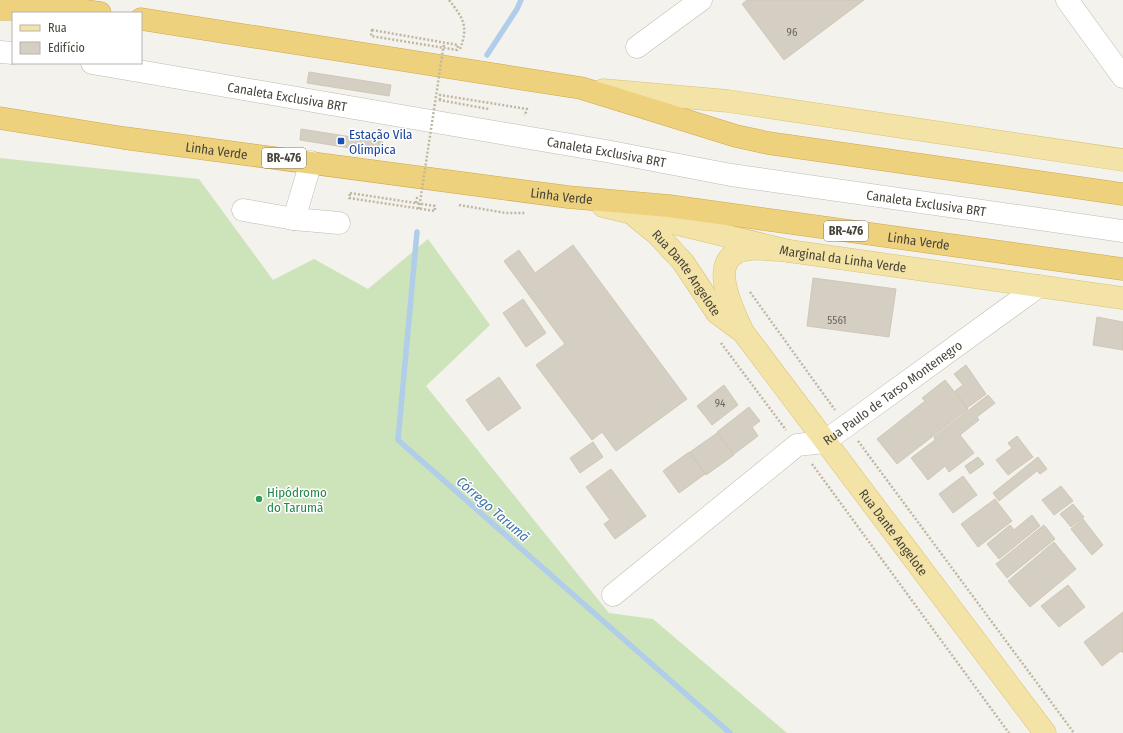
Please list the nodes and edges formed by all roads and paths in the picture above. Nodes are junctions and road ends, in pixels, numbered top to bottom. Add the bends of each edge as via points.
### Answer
1 (26, 0) edge
2 (449, 0) edge
3 (701, 0) edge
4 (1067, 0) edge
5 (0, 9) edge
6 (72, 9) junction
7 (93, 12) edge
8 (142, 20) edge
9 (444, 43) dead end
10 (637, 47) dead end
11 (0, 52) edge
12 (12, 53) edge
13 (458, 55) dead end
14 (98, 64) edge
15 (1123, 77) edge
16 (581, 88) junction
17 (435, 100) junction
18 (440, 100) junction
19 (497, 110) dead end
20 (518, 114) dead end
21 (0, 118) edge
22 (1123, 160) edge
23 (311, 162) junction
24 (1123, 194) edge
25 (568, 197) junction
26 (424, 199) dead end
27 (416, 203) junction
28 (454, 204) dead end
29 (419, 209) junction
30 (243, 210) dead end
31 (530, 214) dead end
32 (632, 214) junction
33 (294, 219) junction
34 (339, 222) dead end
35 (1123, 231) edge
36 (788, 251) junction
37 (1123, 269) edge
38 (1039, 286) junction
39 (746, 287) dead end
40 (1123, 298) edge
41 (743, 332) junction
42 (720, 342) dead end
43 (835, 410) dead end
44 (786, 430) dead end
45 (856, 439) dead end
46 (824, 442) junction
47 (810, 461) dead end
48 (613, 595) dead end
49 (1009, 733) edge
50 (1045, 733) edge
51 (1074, 733) edge

1 - 6 main road
2 - 13 path via 464,22
3 - 10 street
4 - 15 street
5 - 6 highway
6 - 7 highway
8 - 16 highway
9 - 17 path, bridge
11 - 12 street
14 - 35 street, Canaleta Exclusiva BRT via 731,174
16 - 22 main road via 728,101
16 - 24 highway via 768,144
17 - 18 path
17 - 29 path, bridge
18 - 19 path
18 - 20 path via 440,95 527,109 526,115
21 - 23 highway, Linha Verde / BR-476 via 124,138
23 - 25 highway, Linha Verde / BR-476
23 - 33 street
25 - 32 main road, Marginal da Linha Verde
25 - 37 highway, Linha Verde / BR-476 via 669,206
26 - 27 path via 416,198
27 - 29 path via 435,206 435,212
27 - 29 path via 350,193 349,198
28 - 31 path via 506,213
30 - 33 street
32 - 36 main road, Marginal da Linha Verde
32 - 41 main road, Rua Dante Angelote via 657,234 683,262 717,313
33 - 34 street
36 - 38 main road, Marginal da Linha Verde
36 - 41 main road, Rua Dante Angelote via 751,249 731,257 724,271 723,280 730,304
38 - 40 main road, Marginal da Linha Verde
38 - 46 street, Rua Paulo de Tarso Montenegro
39 - 43 path
41 - 46 main road, Rua Dante Angelote
42 - 44 path
45 - 51 path
46 - 48 street, Rua Paulo de Tarso Montenegro via 797,444
46 - 50 main road, Rua Dante Angelote
47 - 49 path

